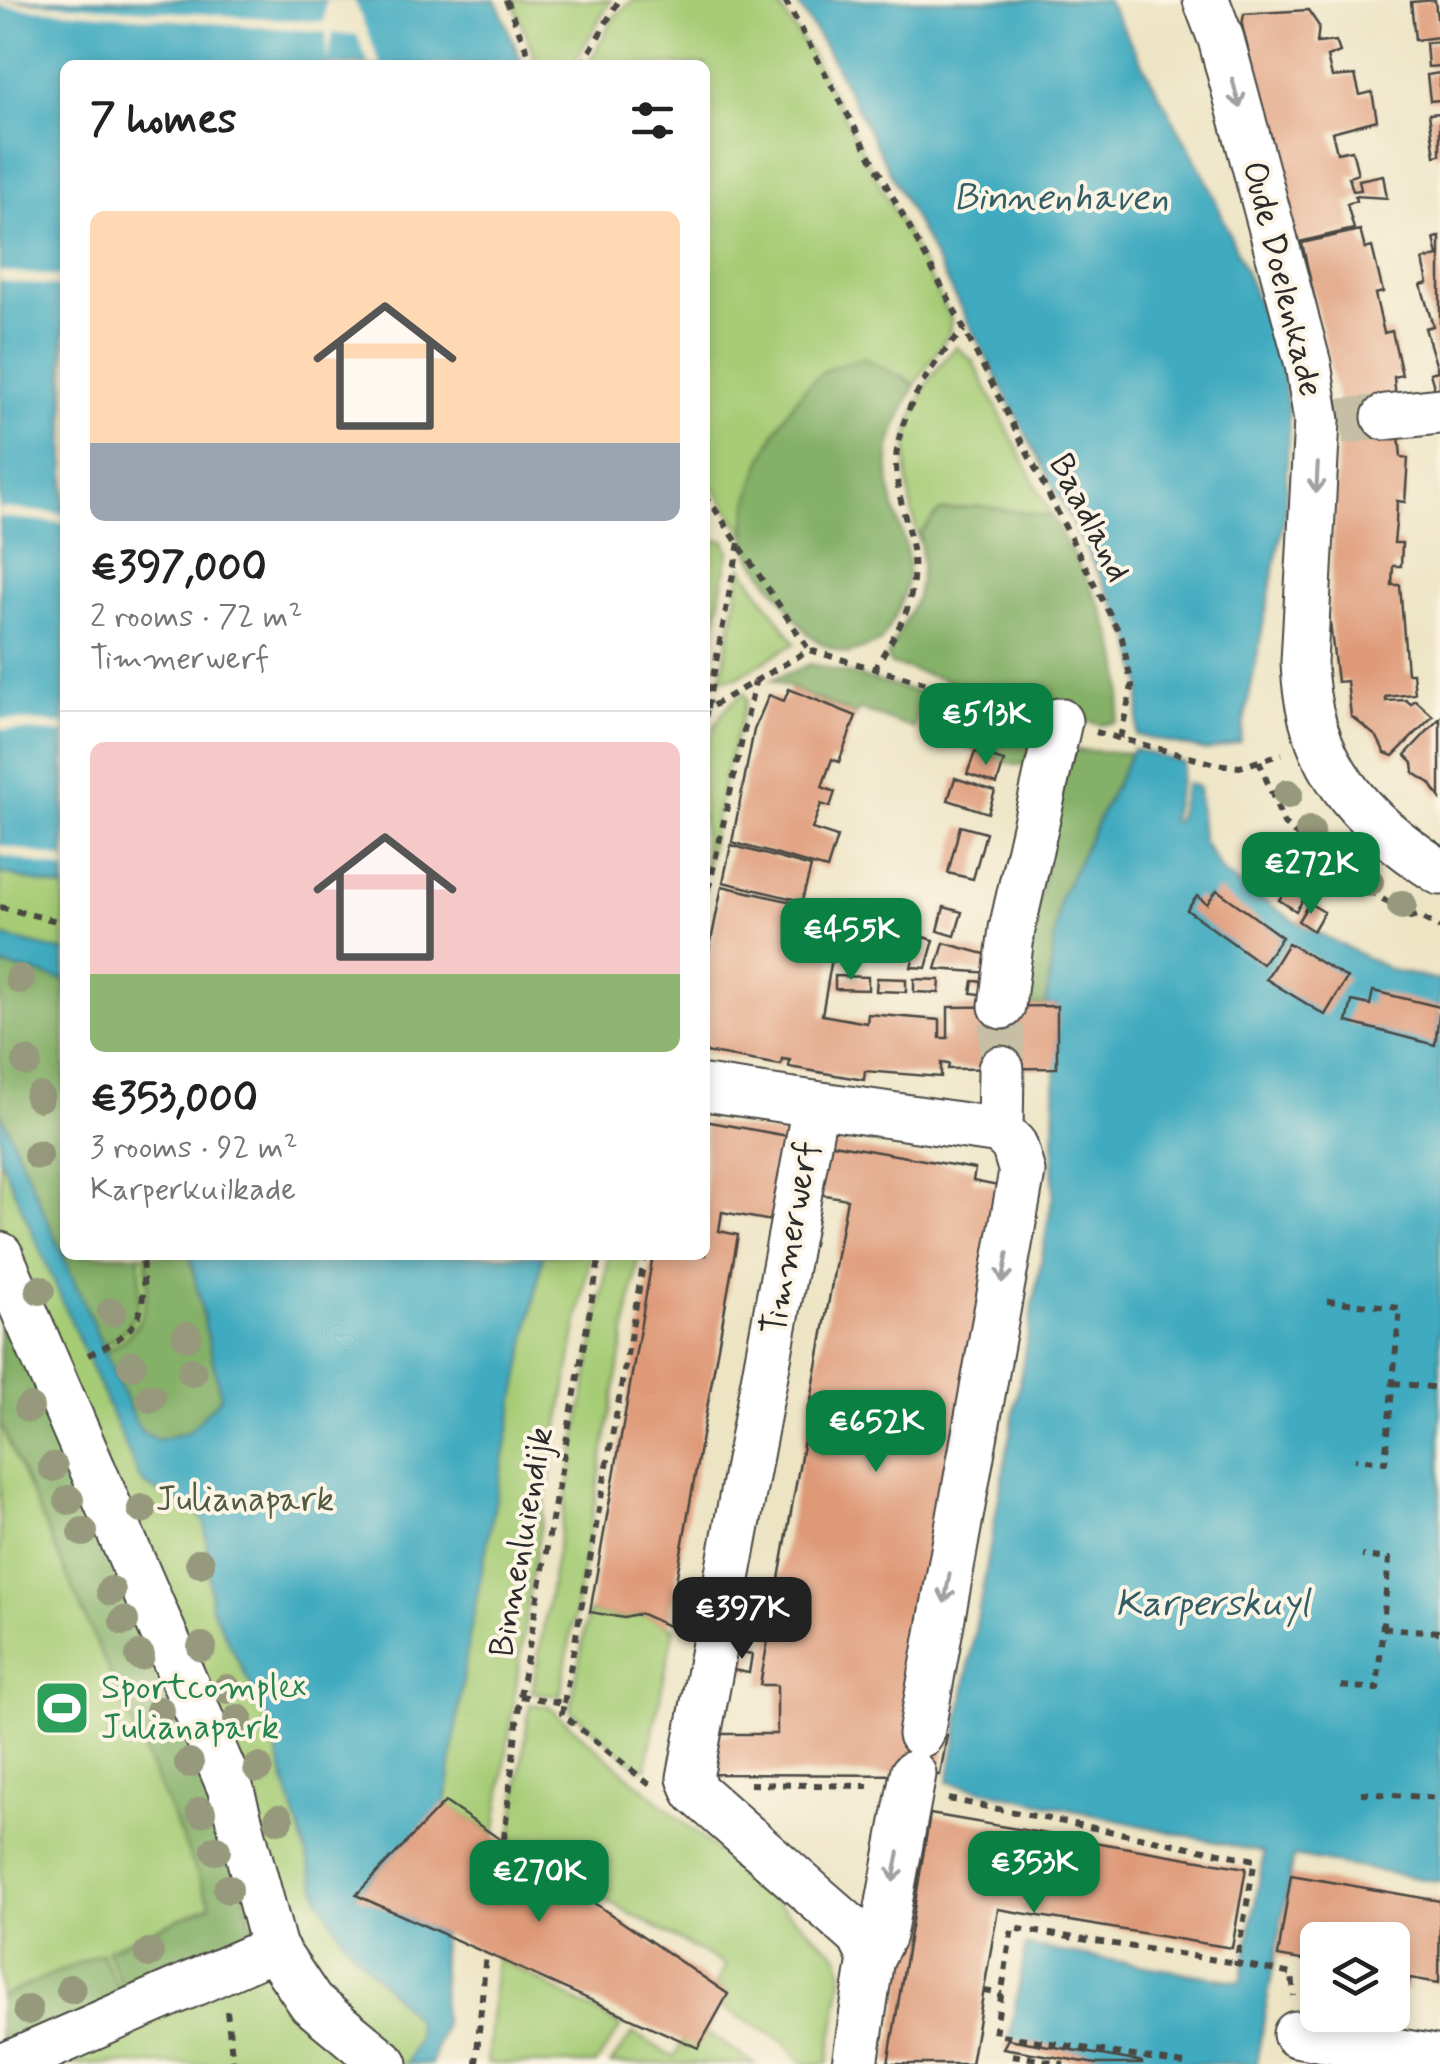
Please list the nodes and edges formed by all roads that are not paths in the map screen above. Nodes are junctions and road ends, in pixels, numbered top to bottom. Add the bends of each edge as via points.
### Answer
1 (1206, 0) edge
2 (1440, 411) edge
3 (1386, 417) tunnel mouth
4 (1059, 721) road end
5 (1440, 872) edge
6 (1002, 1006) tunnel mouth
7 (1001, 1068) tunnel mouth
8 (710, 1089) edge
9 (815, 1106) junction
10 (1000, 1131) junction
11 (0, 1255) edge
12 (274, 1948) junction
13 (871, 1958) junction
14 (1296, 2034) dead end
15 (1440, 2059) edge
16 (9, 2064) edge
17 (384, 2064) edge
18 (855, 2064) edge

1 -> 5 street, Oude Doelenkade via 1329,421 1304,690 1318,742 1341,785 1371,824
2 - 3 street
4 - 6 street via 1012,928
7 - 10 street
8 - 9 street
9 - 10 street
9 - 13 street, Timmerwerf via 690,1778 696,1792 860,1936
10 -> 13 street via 1014,1145 1022,1172 883,1934
11 - 12 street via 230,1786
12 - 16 street
12 - 17 street via 310,2003
13 - 18 street
14 - 15 street

